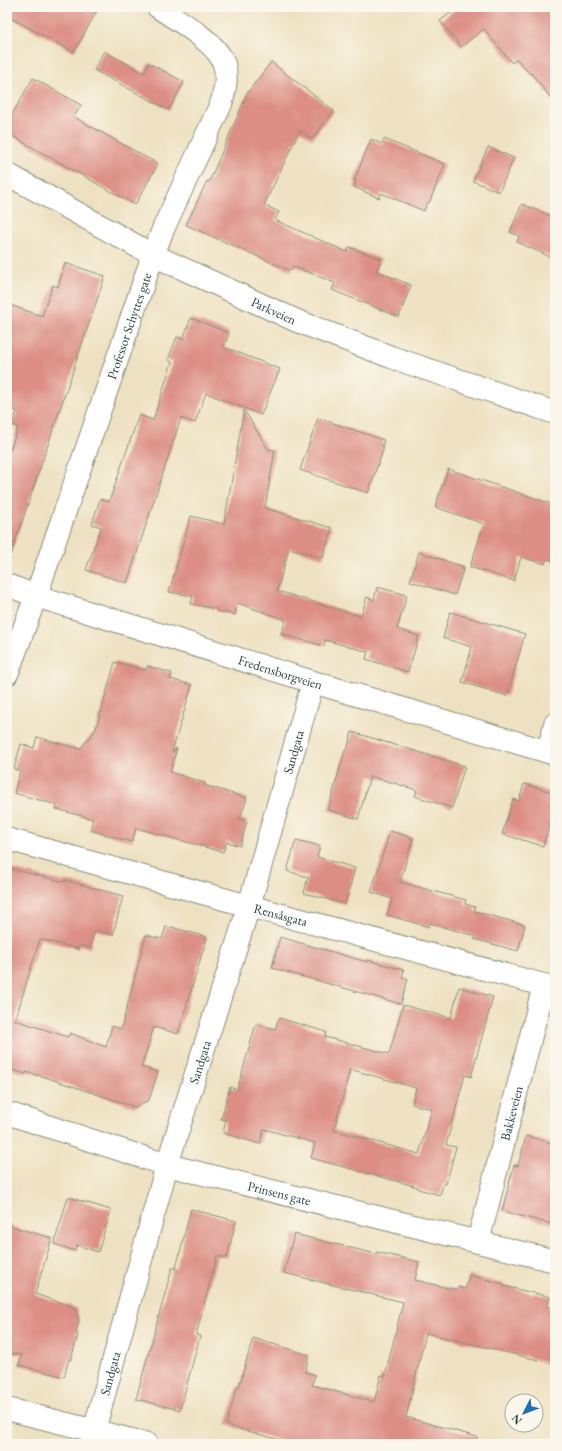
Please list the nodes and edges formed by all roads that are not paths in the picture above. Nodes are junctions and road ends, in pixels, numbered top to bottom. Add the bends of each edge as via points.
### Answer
1 (158, 7) edge
2 (7, 174) edge
3 (153, 255) junction
4 (555, 412) edge
5 (7, 585) edge
6 (36, 596) junction
7 (7, 674) edge
8 (313, 682) junction
9 (555, 724) edge
10 (552, 753) edge
11 (7, 839) edge
12 (250, 906) junction
13 (550, 986) edge
14 (7, 1113) edge
15 (167, 1166) junction
16 (478, 1242) junction
17 (555, 1261) edge
18 (7, 1408) edge
19 (93, 1437) edge
20 (147, 1444) edge

1 - 3 street, Professor Schyttes gate via 206,41 219,54 226,78 221,104
2 - 3 street, Parkveien
3 - 4 street, Parkveien via 297,321 391,357
3 - 6 street, Professor Schyttes gate
5 - 6 street, Fredensborgveien
6 - 7 street, Professor Schyttes gate
6 - 8 street, Fredensborgveien
8 - 10 street, Fredensborgveien
8 - 12 street, Sandgata
9 - 10 street
11 - 12 street, Rensåsgata
12 - 13 street, Rensåsgata
12 - 15 street, Sandgata
13 - 16 street, Bakkeveien
14 - 15 street, Prinsens gate
15 - 16 street, Prinsens gate
15 - 19 street, Sandgata
16 - 17 street, Prinsens gate
18 - 19 street
19 - 20 street

